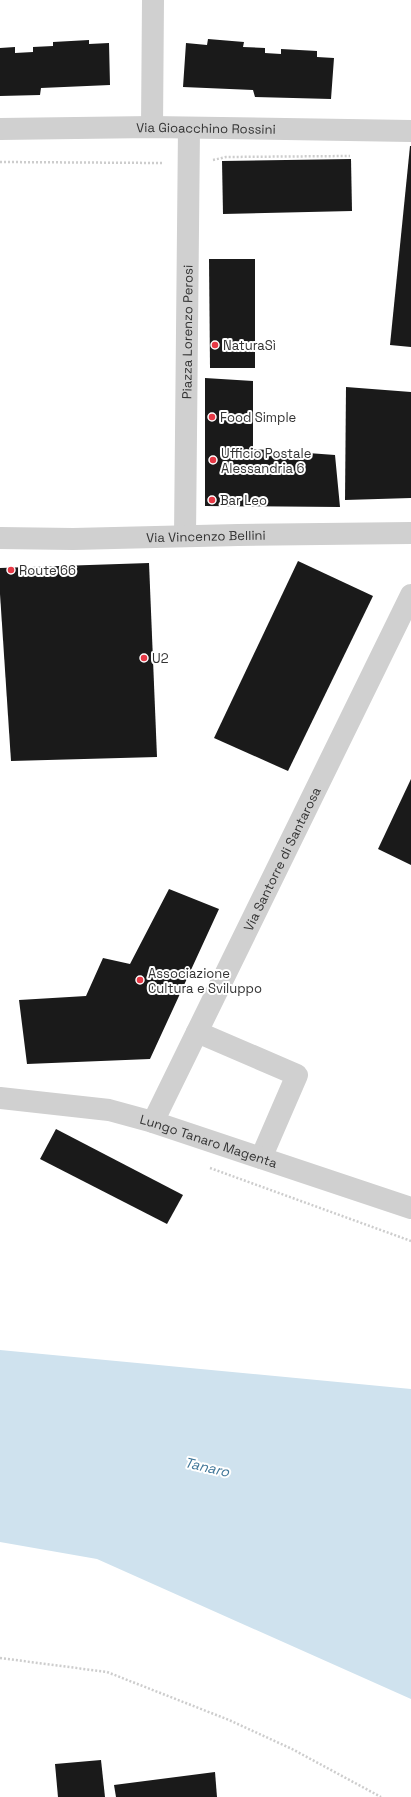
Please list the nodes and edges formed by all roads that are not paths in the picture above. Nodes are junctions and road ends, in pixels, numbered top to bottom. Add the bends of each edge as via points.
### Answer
1 (153, 0) edge
2 (152, 127) junction
3 (189, 128) junction
4 (0, 129) edge
5 (411, 131) edge
6 (411, 533) edge
7 (184, 536) junction
8 (0, 538) edge
9 (411, 595) edge
10 (198, 1032) junction
11 (0, 1098) edge
12 (153, 1122) junction
13 (261, 1158) junction
14 (411, 1208) edge

1 - 2 street
2 - 3 street, Via Gioacchino Rossini
2 - 4 street, Via Gioacchino Rossini
3 - 5 street, Via Gioacchino Rossini
3 - 7 street, Piazza Lorenzo Perosi
6 - 7 street, Via Vincenzo Bellini
7 - 8 street, Via Vincenzo Bellini
9 - 10 street, Via Santorre di Santarosa
10 - 12 street, Via Santorre di Santarosa
10 - 13 street via 296,1075
11 - 12 street, Lungo Tanaro Magenta via 110,1110
12 - 13 street, Lungo Tanaro Magenta
13 - 14 street, Lungo Tanaro Magenta

